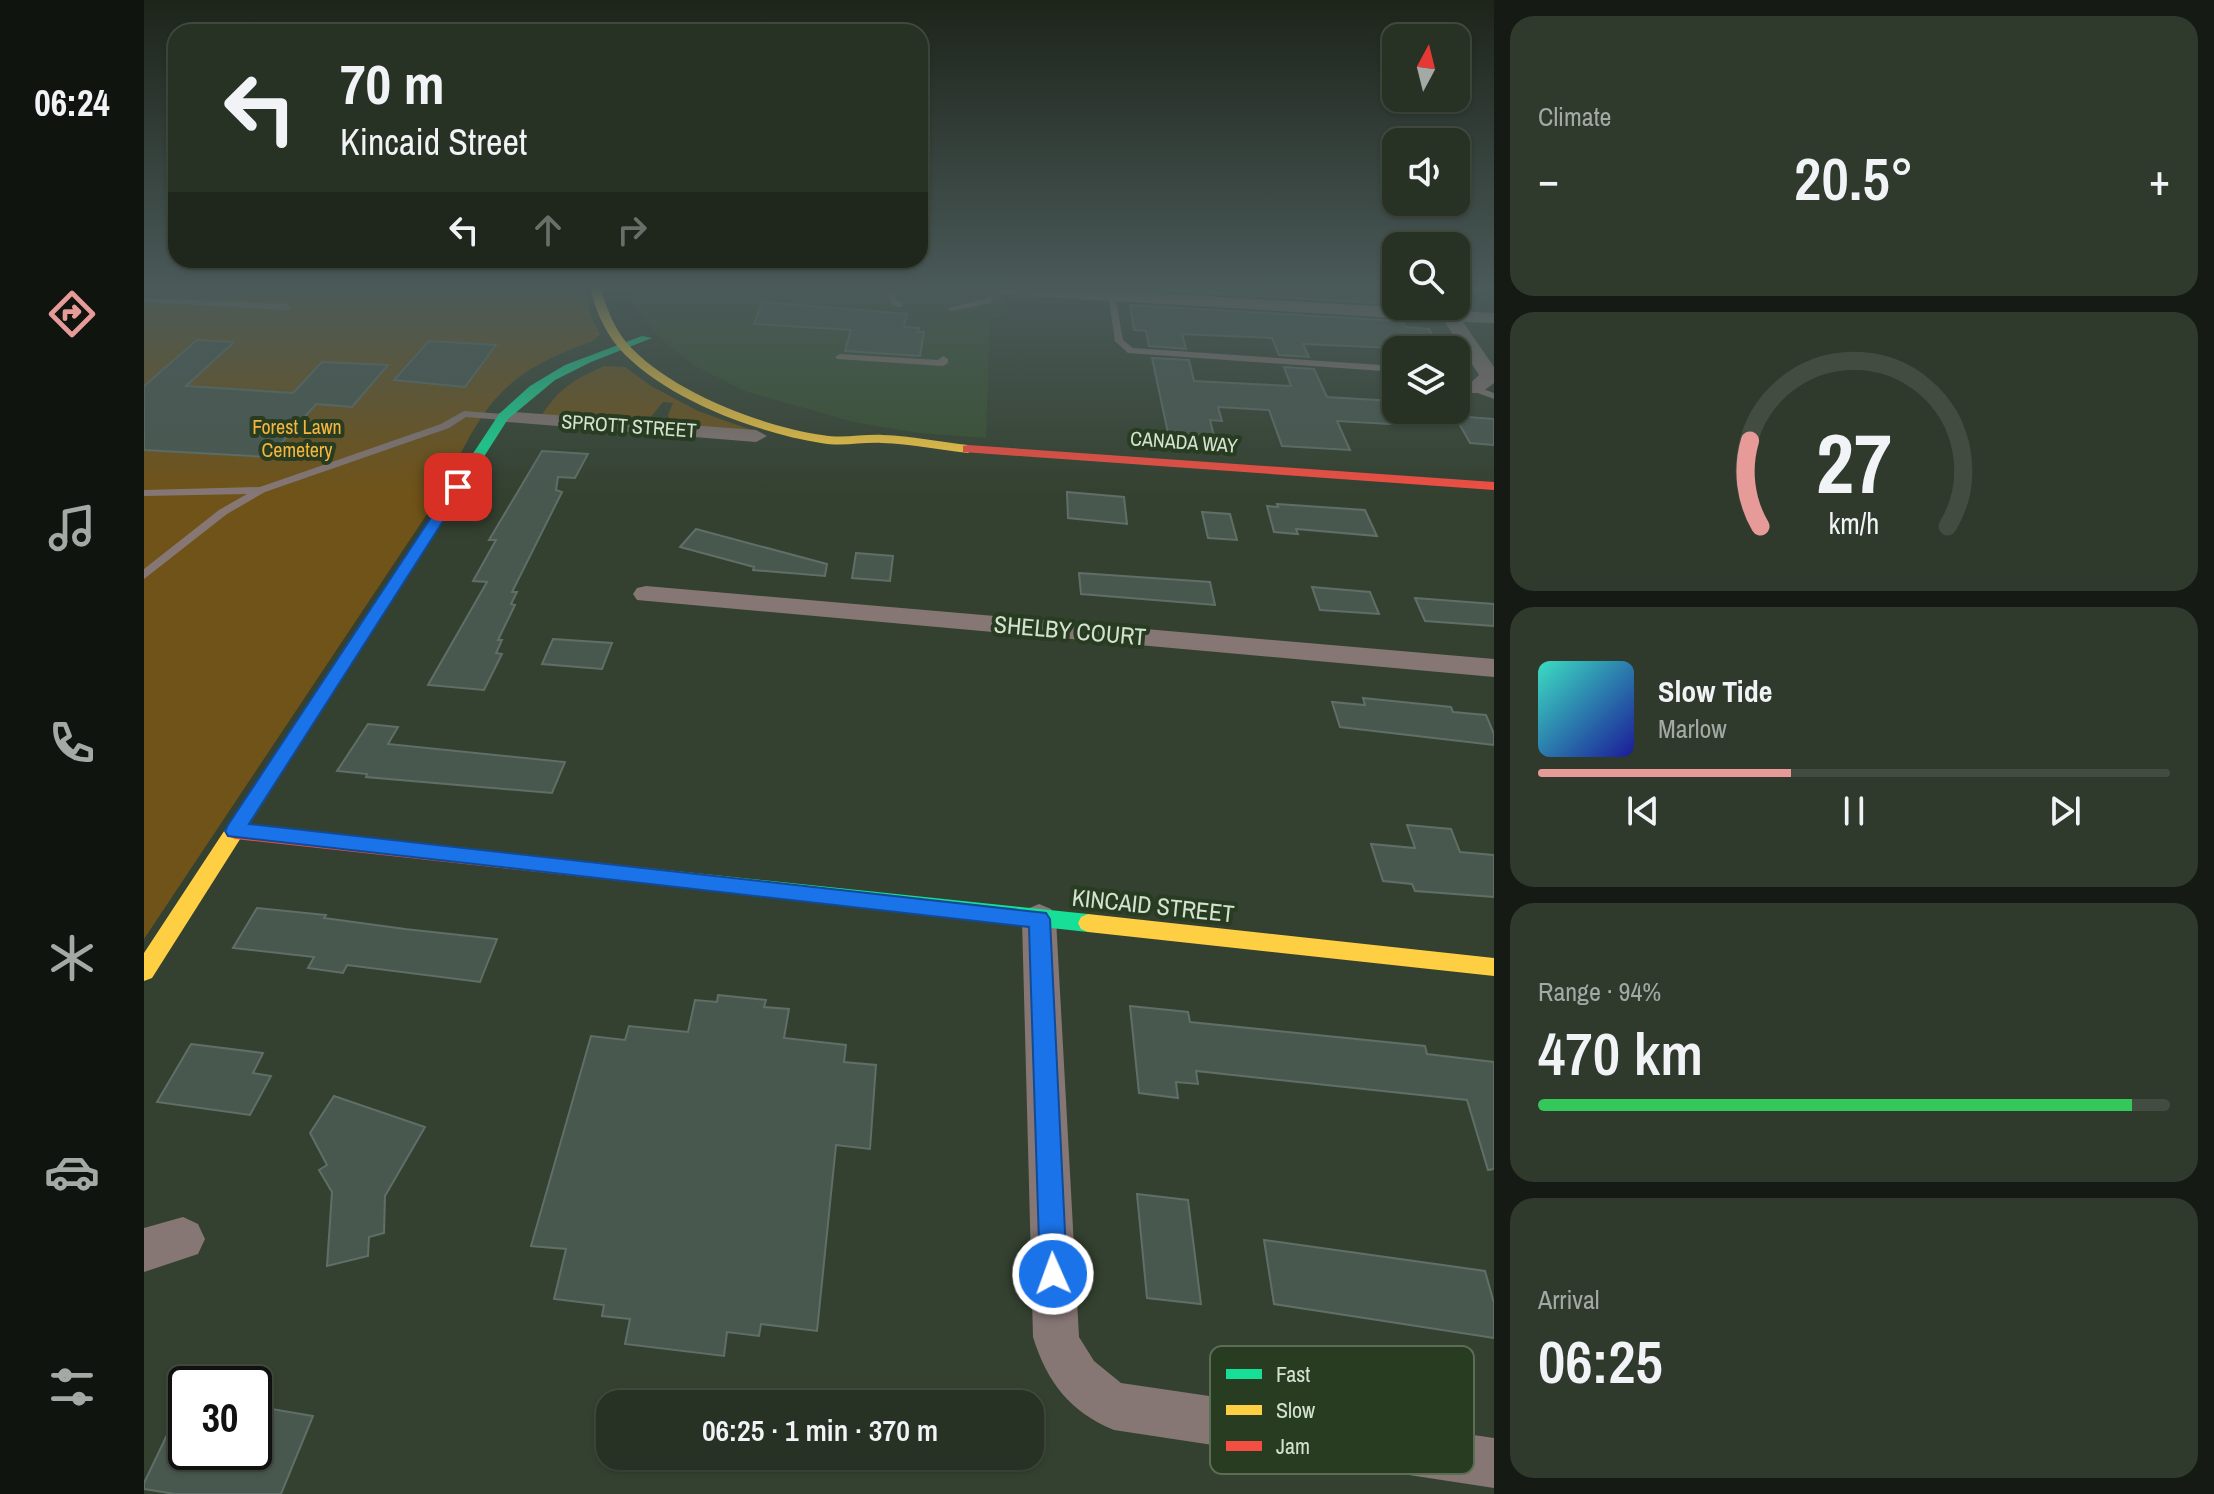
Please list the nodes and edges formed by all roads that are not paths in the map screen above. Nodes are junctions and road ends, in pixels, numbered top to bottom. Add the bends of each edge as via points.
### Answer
1 (588, 357) edge
2 (634, 357) edge
3 (840, 357) dead end
4 (1215, 357) edge
5 (1477, 357) edge
6 (943, 359) dead end
7 (1382, 368) edge
8 (1470, 383) edge
9 (1470, 387) edge
10 (1494, 396) edge
11 (665, 406) dead end
12 (790, 413) dead end
13 (503, 417) junction
14 (654, 428) junction
15 (756, 436) dead end
16 (870, 439) junction
17 (1494, 486) edge
18 (261, 490) junction
19 (144, 493) edge
20 (144, 575) edge
21 (646, 594) dead end
22 (1494, 668) edge
23 (235, 831) junction
24 (1039, 919) junction
25 (1494, 967) edge
26 (144, 971) edge
27 (1210, 1420) edge
28 (1474, 1460) edge
29 (1494, 1463) edge

1 - 13 street via 537,384
2 - 16 street, CANADA WAY via 660,377 753,419 807,435 848,442
3 - 6 lane
4 - 7 lane
5 - 8 street via 1490,376
9 - 10 lane
11 - 14 street
12 - 16 street, CANADA WAY via 855,429
13 - 14 street, SPROTT STREET
13 - 18 lane via 464,414 445,426
13 - 23 street
14 - 15 street, SPROTT STREET
16 - 17 street, CANADA WAY
18 - 19 lane
18 - 20 lane via 223,512
21 - 22 street, SHELBY COURT
23 - 24 street, KINCAID STREET
23 - 26 street
24 - 25 street, KINCAID STREET
24 - 27 street via 1056,1337 1061,1356 1073,1376 1114,1406
28 - 29 street

